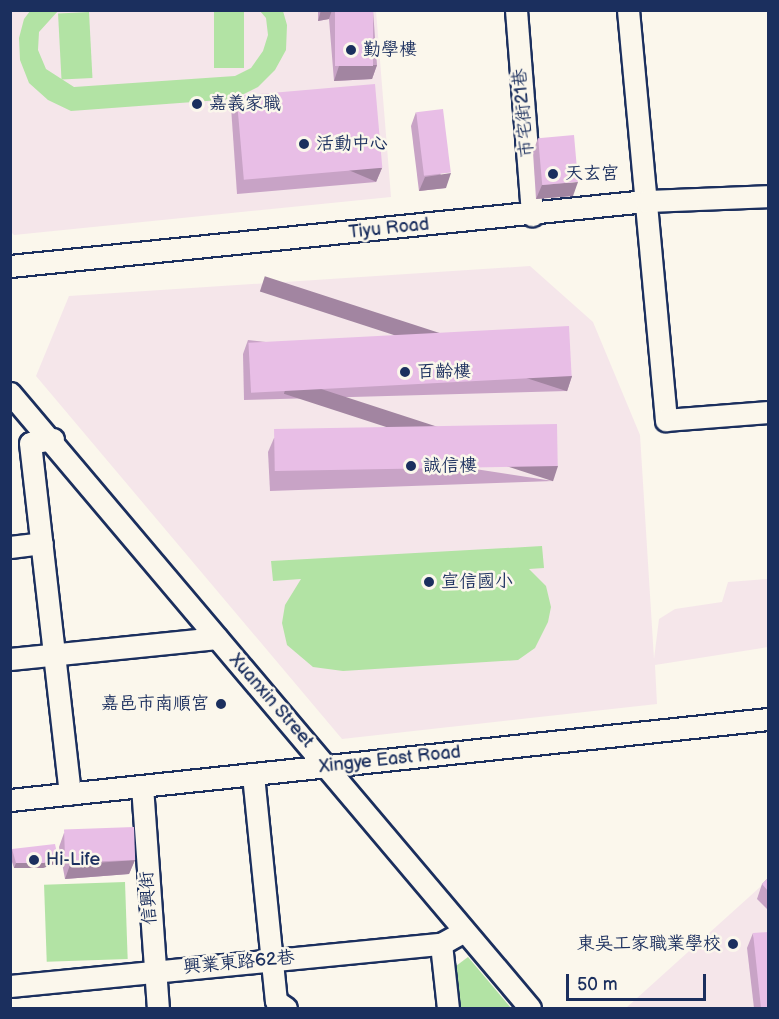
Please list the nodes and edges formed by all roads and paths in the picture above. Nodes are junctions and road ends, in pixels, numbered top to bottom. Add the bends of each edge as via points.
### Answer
1 (516, 10) edge
2 (628, 10) edge
3 (768, 196) edge
4 (646, 201) junction
5 (532, 215) junction
6 (10, 266) edge
7 (10, 393) edge
8 (768, 412) edge
9 (53, 439) junction
10 (20, 444) edge
11 (42, 543) junction
12 (10, 547) edge
13 (217, 638) junction
14 (53, 655) junction
15 (10, 659) edge
16 (768, 719) edge
17 (327, 767) junction
18 (253, 775) junction
19 (142, 786) junction
20 (70, 794) junction
21 (10, 800) edge
22 (464, 932) junction
23 (441, 944) junction
24 (272, 960) junction
25 (154, 970) junction
26 (10, 986) edge
27 (158, 1008) edge
28 (286, 1008) edge
29 (448, 1008) edge
30 (530, 1008) edge

1 - 5 street, 市宅街21巷
2 - 4 street
3 - 4 street, Tiyu Road
4 - 5 street, Tiyu Road
4 - 8 street via 666,420
5 - 6 street, Tiyu Road
7 - 9 street, Xuanxin Street
9 - 10 street
9 - 13 street, Xuanxin Street
10 - 11 street
11 - 12 street
11 - 14 street
13 - 14 street
13 - 17 street, Xuanxin Street
14 - 15 street
14 - 20 street
16 - 17 street, Xingye East Road
17 - 18 street, Xingye East Road
17 - 22 street, Xuanxin Street
18 - 19 street, Xingye East Road
18 - 24 street
19 - 20 street, Xingye East Road
19 - 25 street, 信興街
20 - 21 street, Xingye East Road
22 - 23 street, 興業東路62巷
22 - 30 street, Xuanxin Street
23 - 24 street, 興業東路62巷
23 - 29 street
24 - 25 street, 興業東路62巷
24 - 28 street via 276,1001
25 - 26 street, 興業東路62巷
25 - 27 street, 信興街

